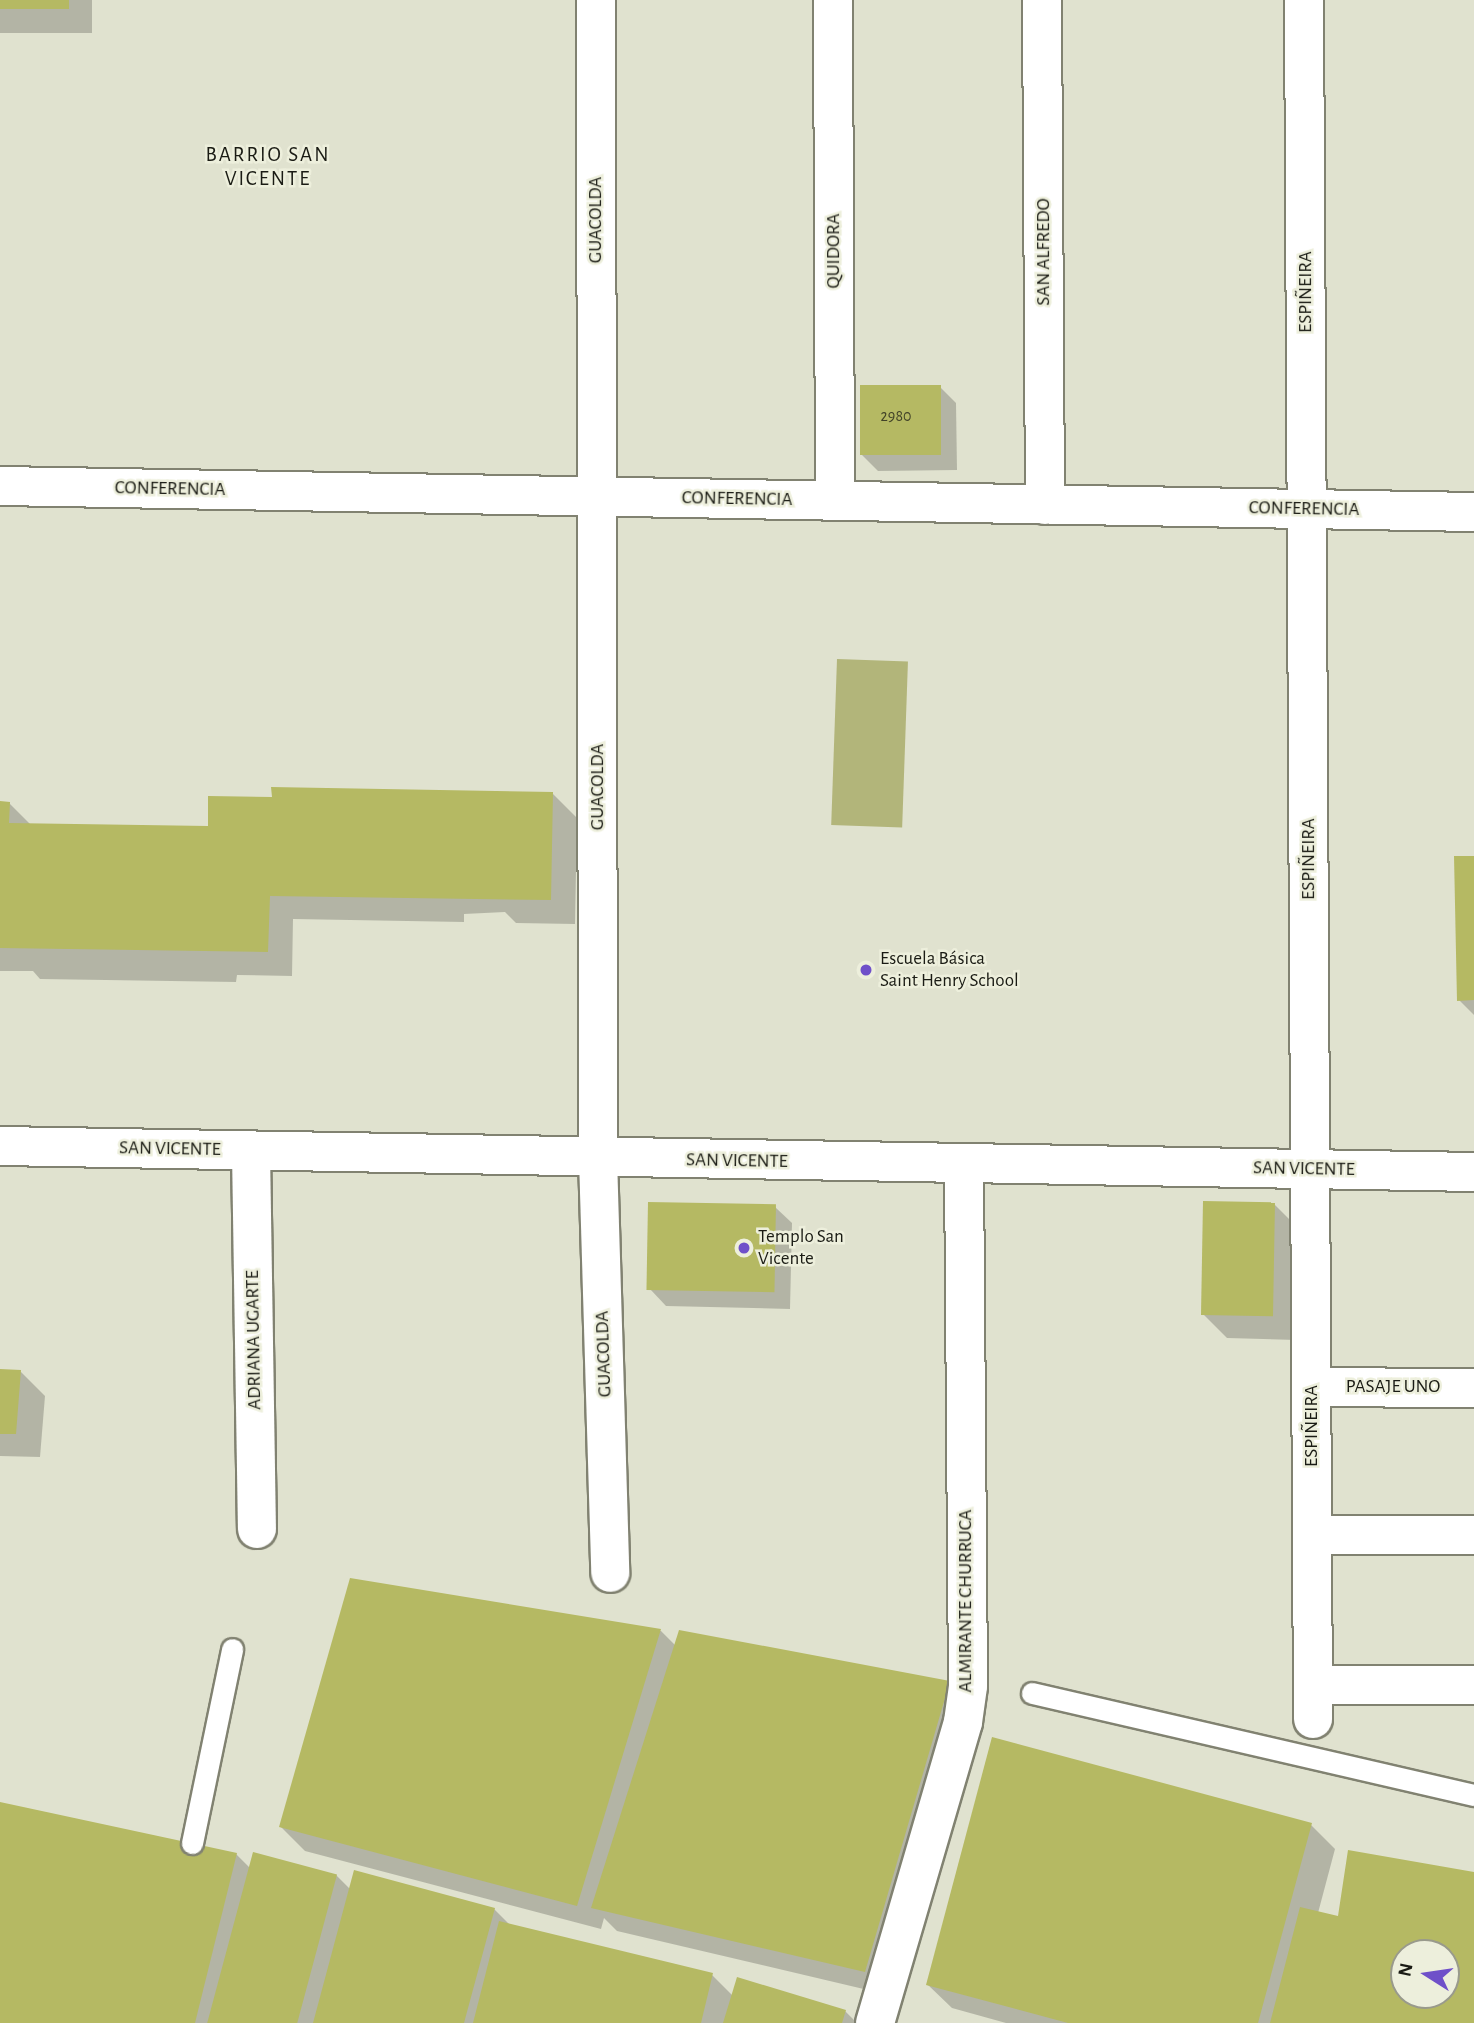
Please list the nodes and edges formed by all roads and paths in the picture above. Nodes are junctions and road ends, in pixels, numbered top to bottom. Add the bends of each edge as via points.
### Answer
1 (596, 0) edge
2 (833, 0) edge
3 (1042, 0) edge
4 (1304, 0) edge
5 (0, 486) edge
6 (597, 497) junction
7 (835, 501) junction
8 (1045, 505) junction
9 (1307, 510) junction
10 (1474, 512) edge
11 (0, 1146) edge
12 (251, 1151) junction
13 (598, 1158) junction
14 (964, 1166) junction
15 (1311, 1169) junction
16 (1474, 1172) edge
17 (1312, 1387) junction
18 (1474, 1388) edge
19 (257, 1529) dead end
20 (1312, 1535) junction
21 (1474, 1535) edge
22 (610, 1573) dead end
23 (232, 1649) dead end
24 (1474, 1685) edge
25 (1032, 1693) dead end
26 (1474, 1795) edge
27 (192, 1843) dead end
28 (874, 2023) edge

1 - 6 street, GUACOLDA
2 - 7 street, QUIDORA
3 - 8 street, SAN ALFREDO
4 - 9 street, ESPIÑEIRA
5 - 6 street, CONFERENCIA
6 - 7 street, CONFERENCIA
6 - 13 street, GUACOLDA
7 - 8 street, CONFERENCIA
8 - 9 street, CONFERENCIA
9 - 10 street, CONFERENCIA
9 - 15 street, ESPIÑEIRA
11 - 12 street, SAN VICENTE
12 - 13 street, SAN VICENTE
12 - 19 street, ADRIANA UGARTE
13 - 14 street, SAN VICENTE
13 - 22 street, GUACOLDA
14 - 15 street, SAN VICENTE
14 - 28 street, ALMIRANTE CHURRUCA via 968,1686 963,1722
15 - 16 street, SAN VICENTE
15 - 17 street, ESPIÑEIRA
17 - 18 street, PASAJE UNO
17 - 20 street, ESPIÑEIRA
20 - 21 street
20 - 24 street, ESPIÑEIRA via 1313,1702
23 - 27 lane
25 - 26 lane

